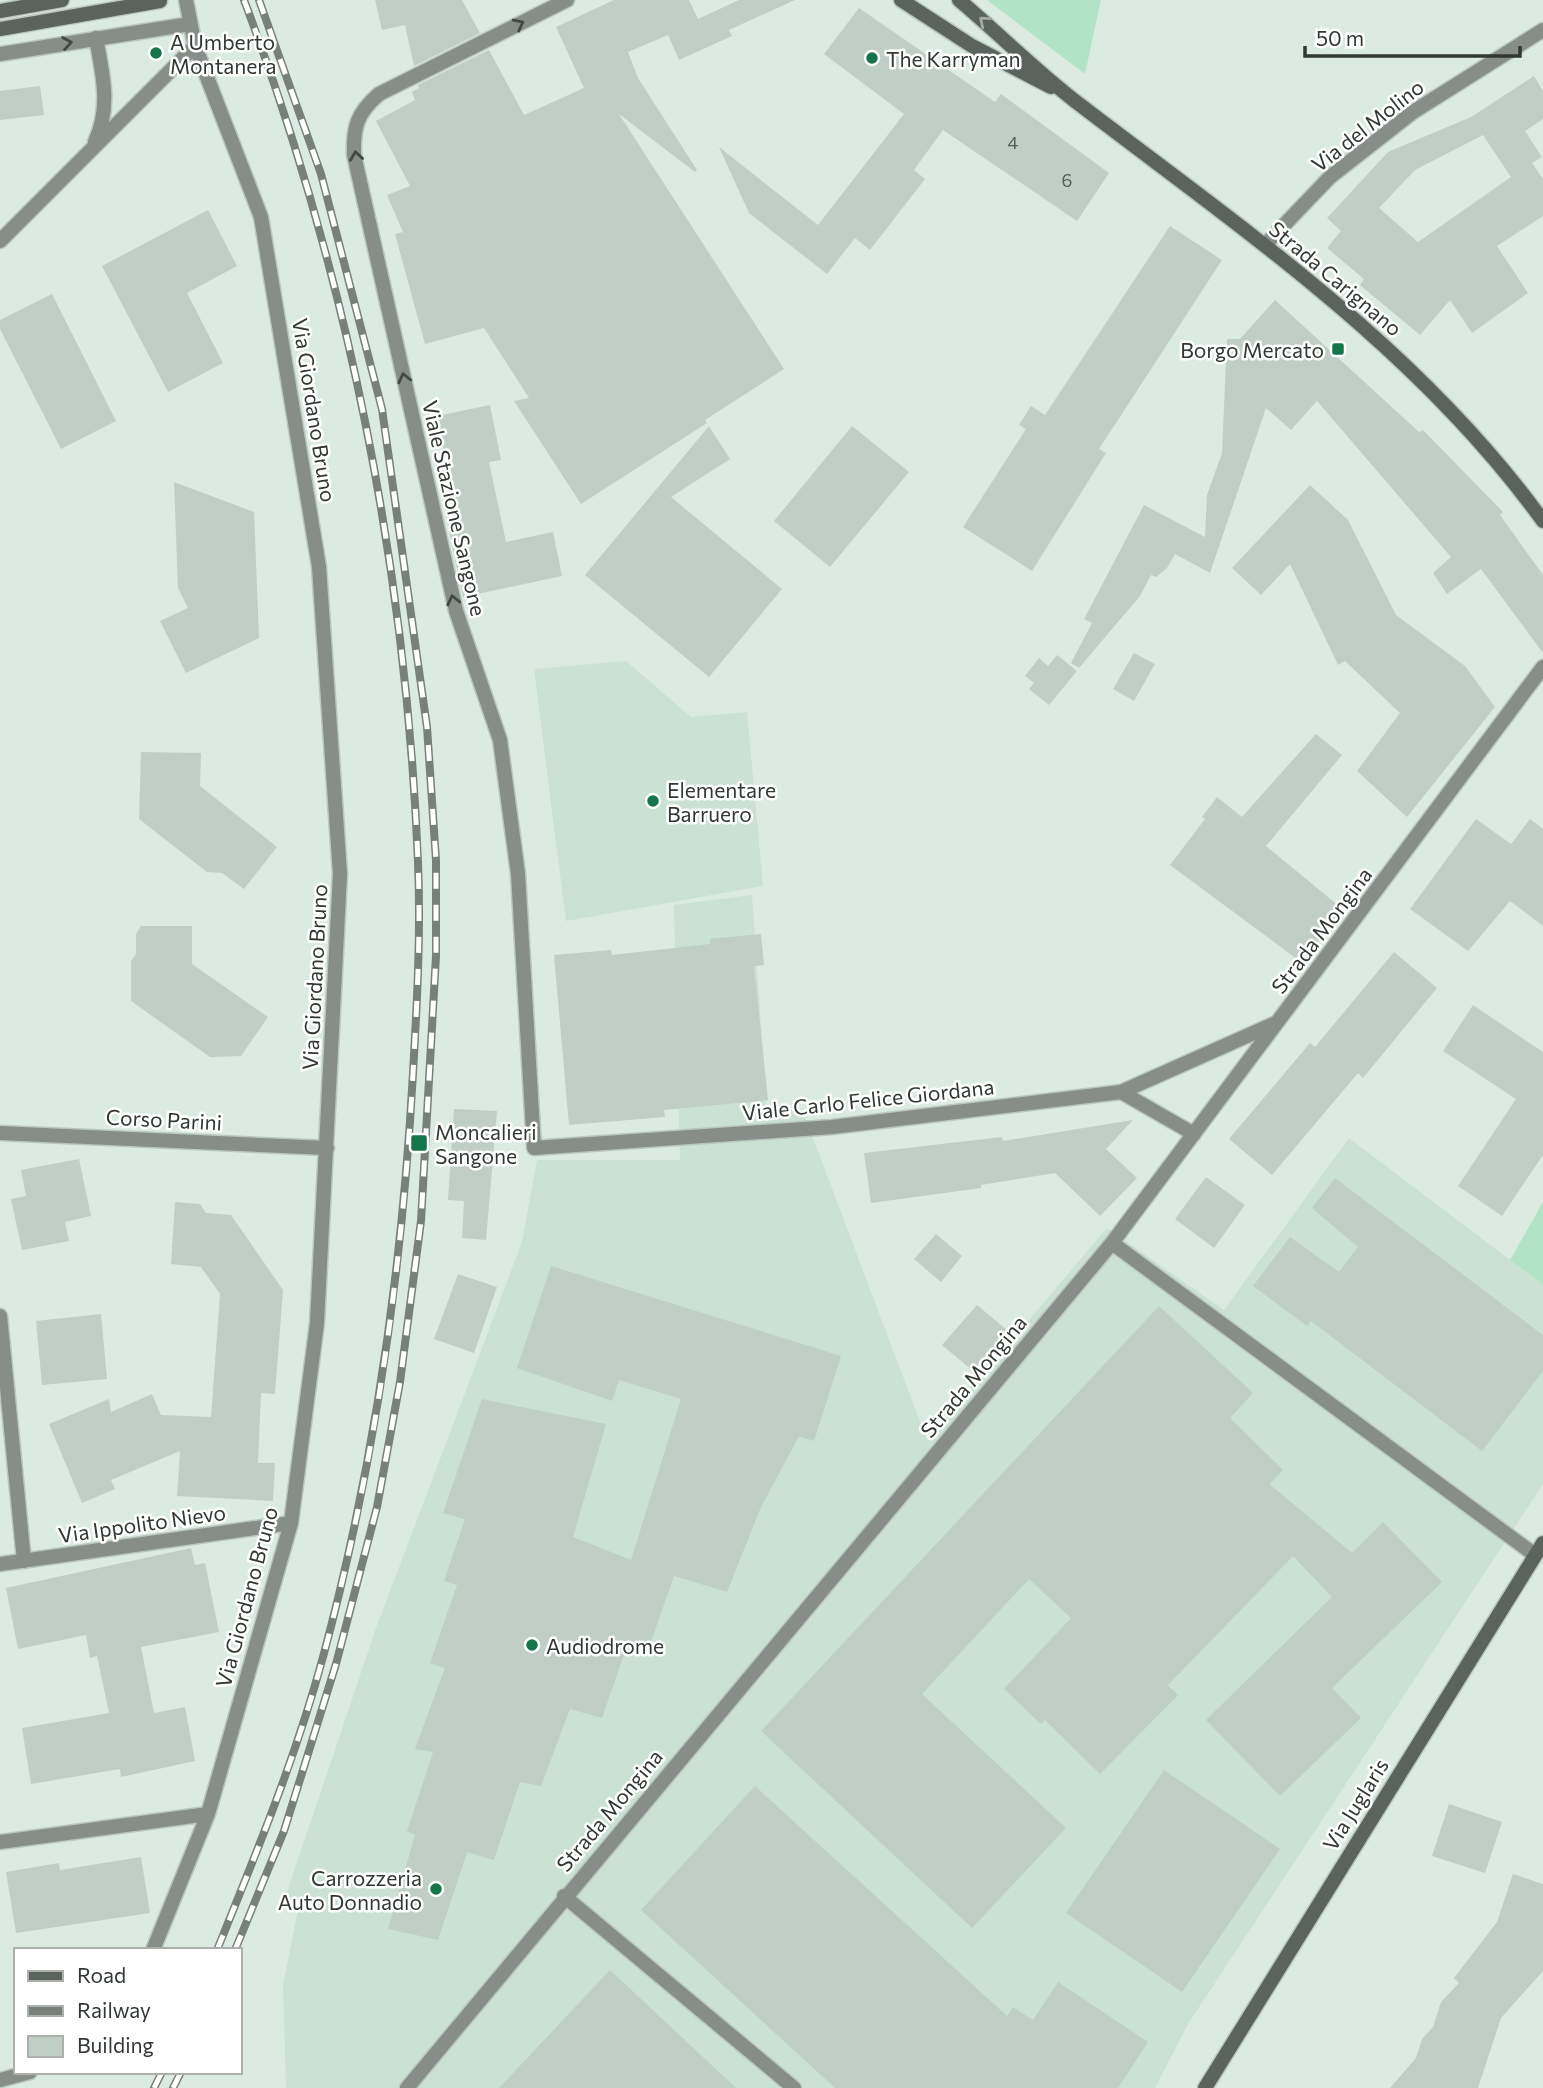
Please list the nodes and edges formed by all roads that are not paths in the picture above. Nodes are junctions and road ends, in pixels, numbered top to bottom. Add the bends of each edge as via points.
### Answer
1 (62, 0) edge
2 (186, 0) edge
3 (567, 0) edge
4 (901, 0) edge
5 (959, 0) edge
6 (160, 1) edge
7 (0, 11) edge
8 (190, 24) junction
9 (0, 29) edge
10 (1543, 30) edge
11 (96, 38) junction
12 (195, 46) junction
13 (0, 54) edge
14 (1072, 98) junction
15 (90, 153) junction
16 (0, 241) edge
17 (1265, 245) junction
18 (1543, 521) edge
19 (1543, 667) edge
20 (1279, 1021) junction
21 (1121, 1093) junction
22 (0, 1133) edge
23 (1194, 1134) junction
24 (327, 1148) junction
25 (534, 1148) joint
26 (1112, 1243) junction
27 (0, 1316) edge
28 (291, 1523) junction
29 (1539, 1549) edge
30 (24, 1561) junction
31 (0, 1564) edge
32 (208, 1814) junction
33 (0, 1842) edge
34 (564, 1896) junction
35 (154, 1948) edge
36 (22, 2074) edge
37 (0, 2080) edge
38 (407, 2088) edge
39 (794, 2088) edge
40 (1205, 2088) edge

1 - 7 main road
2 - 8 street, Via Giordano Bruno
25 -> 3 street, Viale Stazione Sangone via 519,874 500,740 456,611 354,155 353,128 379,94
4 - 14 main road, Strada Carignano via 972,46
14 -> 5 main road, Strada Carignano
6 - 9 main road
8 - 11 street
8 - 12 street, Via Giordano Bruno
10 - 17 street, Via del Molino via 1413,112 1330,177
13 -> 11 street
11 - 15 street via 106,102 103,124
12 - 15 street
12 - 24 street, Via Giordano Bruno via 261,216 319,567 340,874
14 - 17 main road, Strada Carignano
15 - 16 street
17 - 18 main road, Strada Carignano via 1431,388
19 - 20 street, Strada Mongina
20 - 21 street, Viale Carlo Felice Giordana
20 - 23 street, Strada Mongina
21 - 23 street
21 - 25 street, Viale Carlo Felice Giordana via 832,1127
22 - 24 street, Corso Parini
23 - 26 street, Strada Mongina
24 - 28 street, Via Giordano Bruno via 317,1323
26 - 29 street
26 - 34 street, Strada Mongina
27 - 30 street
28 - 30 street, Via Ippolito Nievo
28 - 32 street, Via Giordano Bruno
29 - 40 main road, Via Juglaris
30 - 31 street, Via Ippolito Nievo
32 - 33 street
32 - 35 street, Via Giordano Bruno
34 - 38 street, Strada Mongina
34 - 39 street
36 - 37 street

